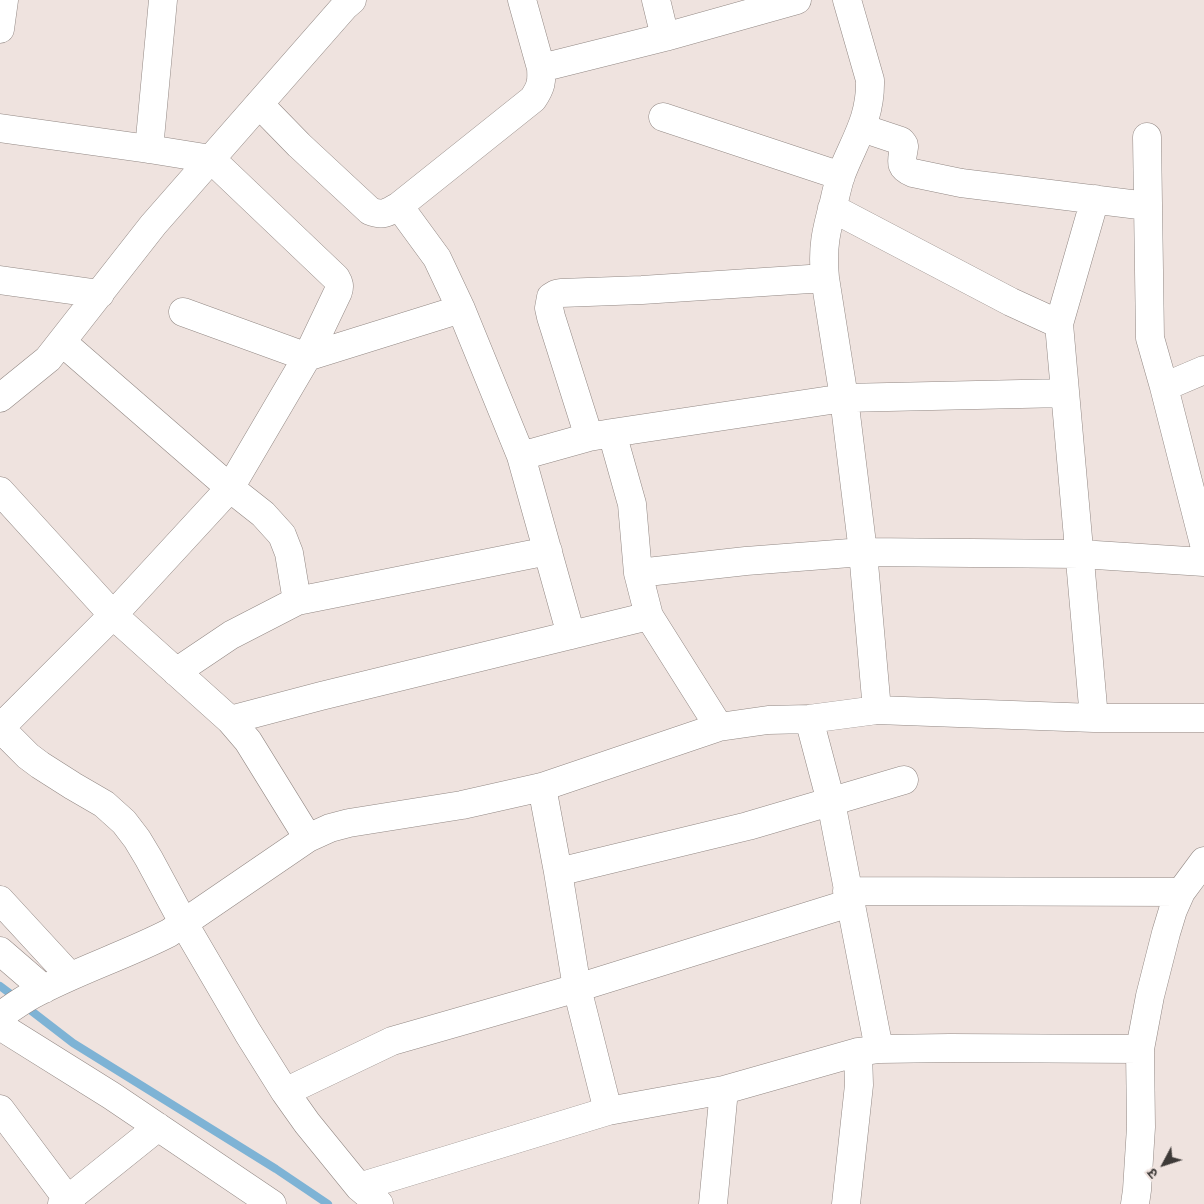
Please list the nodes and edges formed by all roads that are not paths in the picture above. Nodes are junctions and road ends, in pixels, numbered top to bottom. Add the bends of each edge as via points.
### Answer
1 (4, 0) edge
2 (162, 0) edge
3 (352, 0) edge
4 (522, 0) edge
5 (656, 0) edge
6 (797, 0) edge
7 (847, 0) edge
8 (0, 29) edge
9 (665, 37) junction
10 (541, 68) junction
11 (259, 104) junction
12 (663, 117) dead end
13 (0, 128) edge
14 (862, 128) junction
15 (1147, 137) dead end
16 (149, 149) junction
17 (211, 160) junction
18 (841, 176) junction
19 (1095, 199) junction
20 (399, 206) junction
21 (1147, 206) junction
22 (832, 208) junction
23 (825, 278) junction
24 (0, 280) edge
25 (100, 294) junction
26 (461, 309) junction
27 (183, 312) dead end
28 (1059, 324) junction
29 (62, 342) junction
30 (308, 358) junction
31 (1204, 370) edge
32 (1164, 386) junction
33 (1065, 393) junction
34 (0, 398) edge
35 (844, 398) junction
36 (601, 435) junction
37 (521, 456) junction
38 (230, 488) junction
39 (0, 491) edge
40 (1204, 544) edge
41 (548, 551) junction
42 (863, 552) junction
43 (1080, 554) junction
44 (1204, 562) edge
45 (638, 573) junction
46 (297, 601) junction
47 (113, 615) junction
48 (649, 616) junction
49 (571, 635) junction
50 (176, 672) junction
51 (877, 710) junction
52 (1094, 718) junction
53 (1204, 718) edge
54 (809, 719) junction
55 (230, 720) junction
56 (719, 727) junction
57 (904, 780) dead end
58 (542, 787) junction
59 (831, 802) junction
60 (308, 838) junction
61 (1204, 861) edge
62 (558, 872) junction
63 (1181, 892) junction
64 (849, 897) junction
65 (0, 900) edge
66 (183, 922) junction
67 (0, 951) edge
68 (70, 976) junction
69 (577, 988) junction
70 (38, 992) junction
71 (2, 1018) edge
72 (1140, 1049) junction
73 (868, 1051) junction
74 (724, 1090) junction
75 (285, 1092) junction
76 (0, 1109) edge
77 (608, 1111) junction
78 (158, 1127) junction
79 (359, 1187) junction
80 (67, 1203) edge
81 (272, 1204) edge
82 (379, 1204) edge
83 (713, 1204) edge
84 (846, 1204) edge
85 (1134, 1204) edge

1 - 8 street
2 - 16 street
3 - 11 street
4 - 10 street
5 - 9 street
6 - 9 street
7 - 14 street via 870,80 868,108
9 - 10 street
10 - 20 street via 540,88 534,99
11 - 17 street
11 - 20 street via 370,211 386,213
12 - 18 street
13 - 16 street
14 - 18 street
14 - 19 street via 901,141 904,147 901,164 913,174
15 - 21 street
16 - 17 street
17 - 25 street via 153,225
17 - 30 street via 336,278 340,287
18 - 22 street
19 - 21 street
19 - 28 street
20 - 26 street via 436,258
21 - 32 street via 1150,338
22 - 23 street via 824,242
22 - 28 street via 1010,302
23 - 35 street
23 - 36 street via 561,293 551,297 551,317
24 - 25 street
25 - 29 street
26 - 30 street
26 - 37 street
27 - 30 street
28 - 33 street
29 - 34 street via 48,360
29 - 38 street
30 - 38 street
31 - 32 street
32 - 40 street
33 - 35 street
33 - 43 street
35 - 36 street
35 - 42 street
36 - 37 street
36 - 45 street via 632,504
37 - 41 street
38 - 46 street via 263,514 282,535 289,553
38 - 47 street
39 - 47 street
41 - 46 street
41 - 49 street
42 - 43 street
42 - 45 street
42 - 51 street
43 - 44 street
43 - 52 street
45 - 48 street
46 - 50 street via 230,635
47 - 50 street
47 - 66 street via 0,728 28,756 104,804 124,822 149,859
48 - 49 street
48 - 56 street
49 - 55 street
50 - 55 street
51 - 52 street
51 - 54 street
52 - 53 street
54 - 56 street via 768,720
54 - 59 street
55 - 60 street via 248,741
56 - 58 street
57 - 59 street
58 - 60 street via 349,823
58 - 62 street
59 - 62 street via 748,826
59 - 64 street
60 - 66 street
61 - 63 street
62 - 69 street
63 - 64 street
63 - 72 street via 1166,933
64 - 69 street
64 - 73 street
65 - 68 street
66 - 68 street via 149,943
66 - 75 street
67 - 70 street
68 - 70 street
69 - 75 street via 392,1041
69 - 77 street
70 - 71 street
71 - 78 street
72 - 73 street
72 - 85 street via 1141,1127
73 - 74 street
73 - 84 street via 859,1085
74 - 77 street
74 - 83 street
75 - 79 street
76 - 80 street
77 - 79 street
78 - 80 street
78 - 81 street
79 - 82 street

